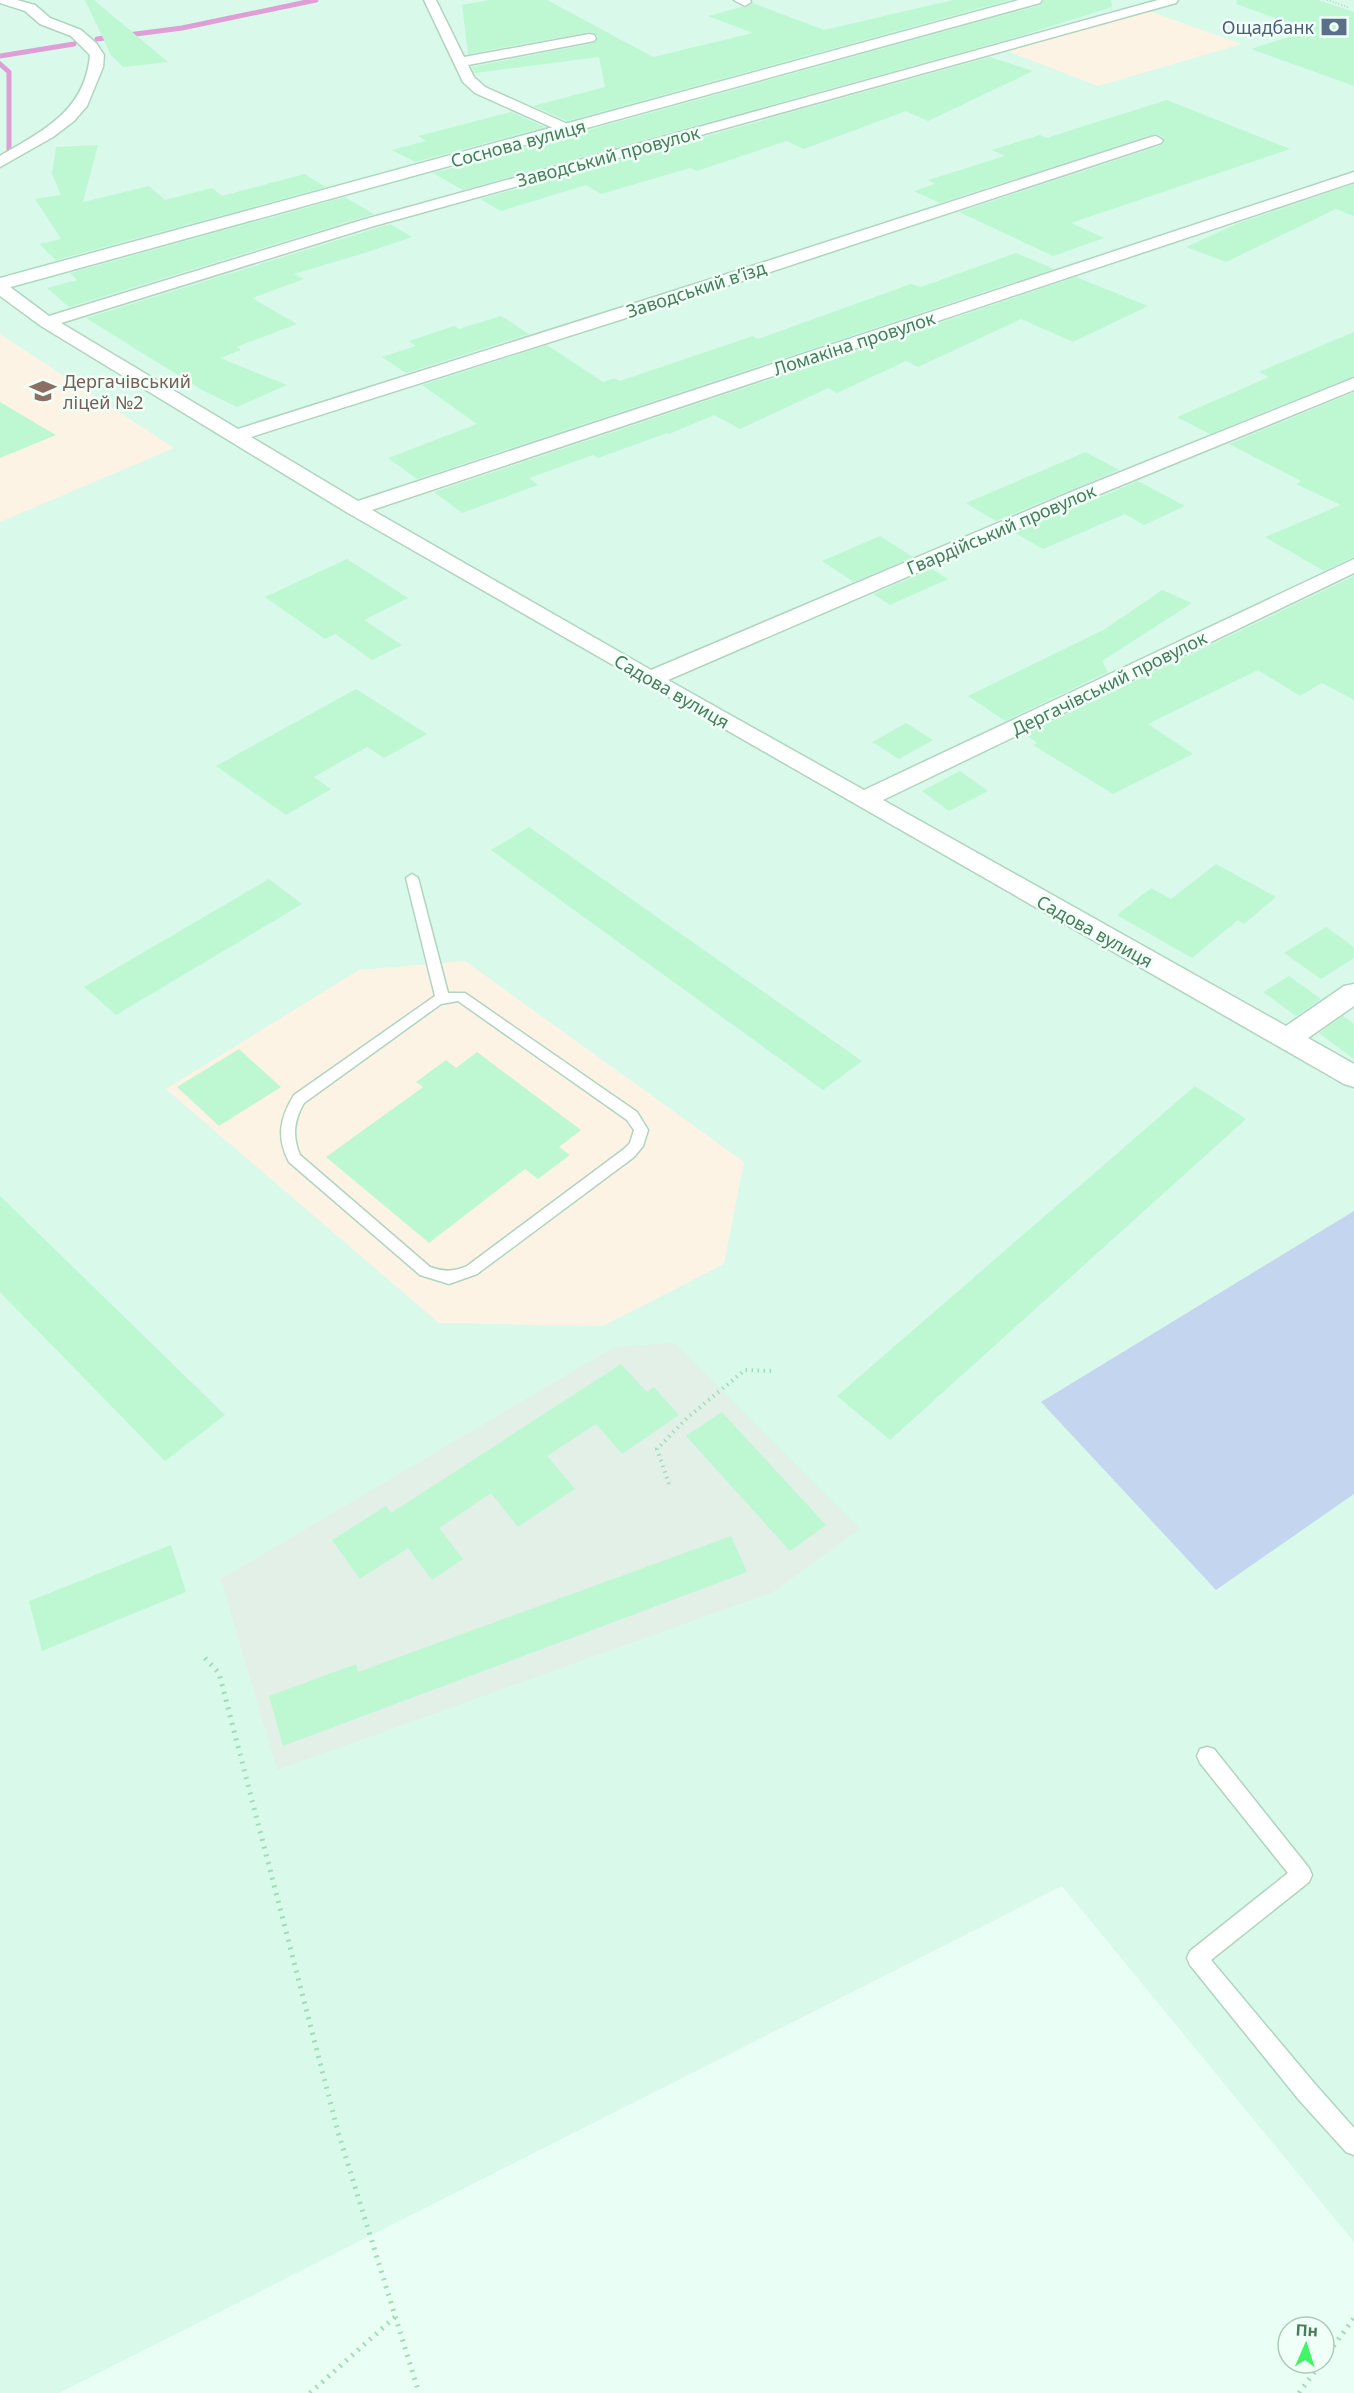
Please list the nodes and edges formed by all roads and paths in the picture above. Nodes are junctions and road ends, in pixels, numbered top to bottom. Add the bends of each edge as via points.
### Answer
1 (3, 0) edge
2 (430, 0) edge
3 (1035, 0) edge
4 (1172, 0) edge
5 (1327, 0) edge
6 (1348, 7) dead end
7 (589, 38) dead end
8 (460, 62) junction
9 (567, 129) junction
10 (1156, 140) dead end
11 (0, 162) edge
12 (1354, 177) edge
13 (0, 286) edge
14 (47, 322) junction
15 (1354, 383) edge
16 (234, 436) junction
17 (355, 509) junction
18 (1354, 565) edge
19 (650, 679) junction
20 (863, 800) junction
21 (412, 878) dead end
22 (1354, 993) edge
23 (443, 999) junction
24 (1287, 1039) junction
25 (1354, 1077) edge
26 (774, 1371) dead end
27 (669, 1484) dead end
28 (205, 1658) dead end
29 (1208, 1756) dead end
30 (1354, 2144) edge
31 (396, 2317) junction
32 (1354, 2318) edge
33 (1336, 2343) edge
34 (1312, 2375) edge
35 (310, 2393) edge
36 (419, 2393) edge
37 (1299, 2393) edge

1 - 11 street via 30,8 45,21 76,33 97,55 80,106 48,134
2 - 8 street
3 - 9 street, Соснова вулиця
4 - 14 street, Заводський провулок via 368,222
5 - 6 path
7 - 8 street
8 - 9 street via 468,79 480,90
9 - 13 street, Соснова вулиця
10 - 16 street, Заводський в’їзд
12 - 17 street, Ломакіна провулок
13 - 14 street, Садова вулиця
14 - 16 street, Садова вулиця
15 - 19 street, Гвардійський провулок
16 - 17 street, Садова вулиця
17 - 19 street, Садова вулиця
18 - 20 street, Дергачівський провулок
19 - 20 street, Садова вулиця
20 - 24 street, Садова вулиця
21 - 23 lane
22 - 24 street
23 - 23 lane via 460,996 632,1116 641,1130 629,1153 542,1219 472,1270 443,1278 425,1272 294,1158 287,1144 286,1128 299,1099
24 - 25 street, Садова вулиця
26 - 27 path via 745,1370 687,1418 657,1449
28 - 31 path via 219,1673 338,2132
29 - 30 lane via 1302,1875 1197,1958
31 - 35 path
31 - 36 path
32 - 33 path
34 - 37 path

